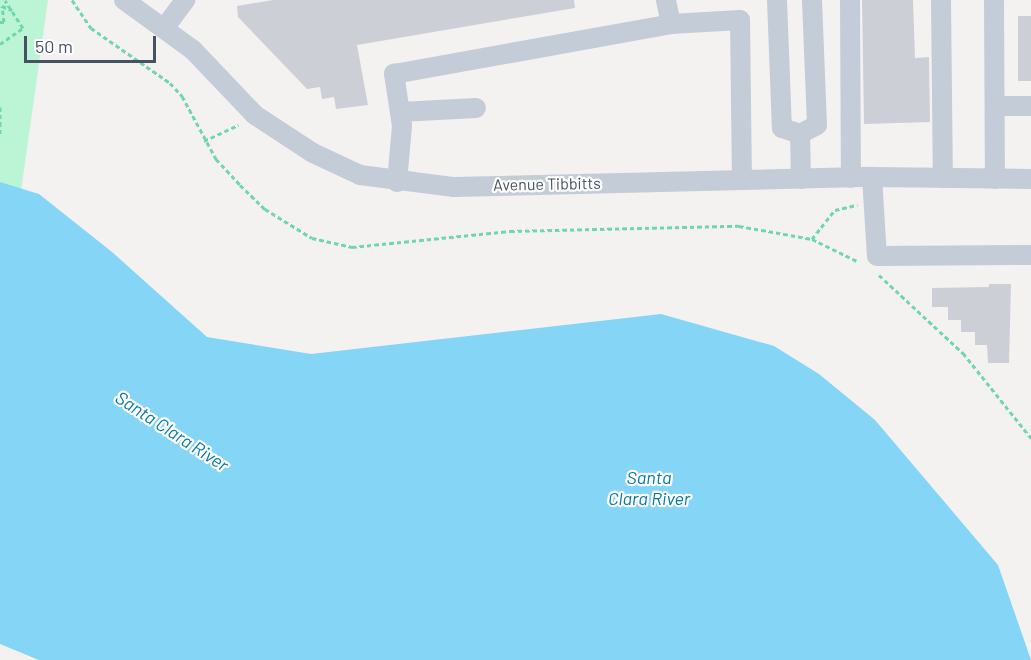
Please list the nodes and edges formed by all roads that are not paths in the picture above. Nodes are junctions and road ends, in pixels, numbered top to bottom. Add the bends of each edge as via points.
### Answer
1 (124, 0) edge
2 (185, 0) edge
3 (666, 0) edge
4 (777, 0) edge
5 (812, 0) edge
6 (850, 0) edge
7 (941, 0) edge
8 (994, 0) edge
9 (671, 24) junction
10 (165, 27) junction
11 (995, 106) junction
12 (1031, 106) edge
13 (476, 108) dead end
14 (400, 112) junction
15 (800, 134) junction
16 (851, 177) junction
17 (872, 177) junction
18 (801, 178) junction
19 (943, 178) junction
20 (995, 179) junction
21 (1031, 179) edge
22 (742, 180) junction
23 (397, 182) junction
24 (1031, 255) edge

1 - 10 street, Avenue Tibbitts
2 - 10 street
3 - 9 street
4 - 15 street via 782,128
5 - 15 street via 817,125
6 - 16 street
7 - 19 street
8 - 11 street
9 - 14 street via 394,74
9 - 22 street via 740,20
10 - 23 street, Avenue Tibbitts via 193,50 255,115 313,153 360,174
11 - 12 street
11 - 20 street
13 - 14 street
14 - 23 street
15 - 18 street
16 - 17 street, Avenue Tibbitts
16 - 18 street, Avenue Tibbitts
17 - 19 street, Avenue Tibbitts
17 - 24 street via 877,256
18 - 22 street, Avenue Tibbitts
19 - 20 street, Avenue Tibbitts
20 - 21 street, Avenue Tibbitts
22 - 23 street, Avenue Tibbitts via 454,187

